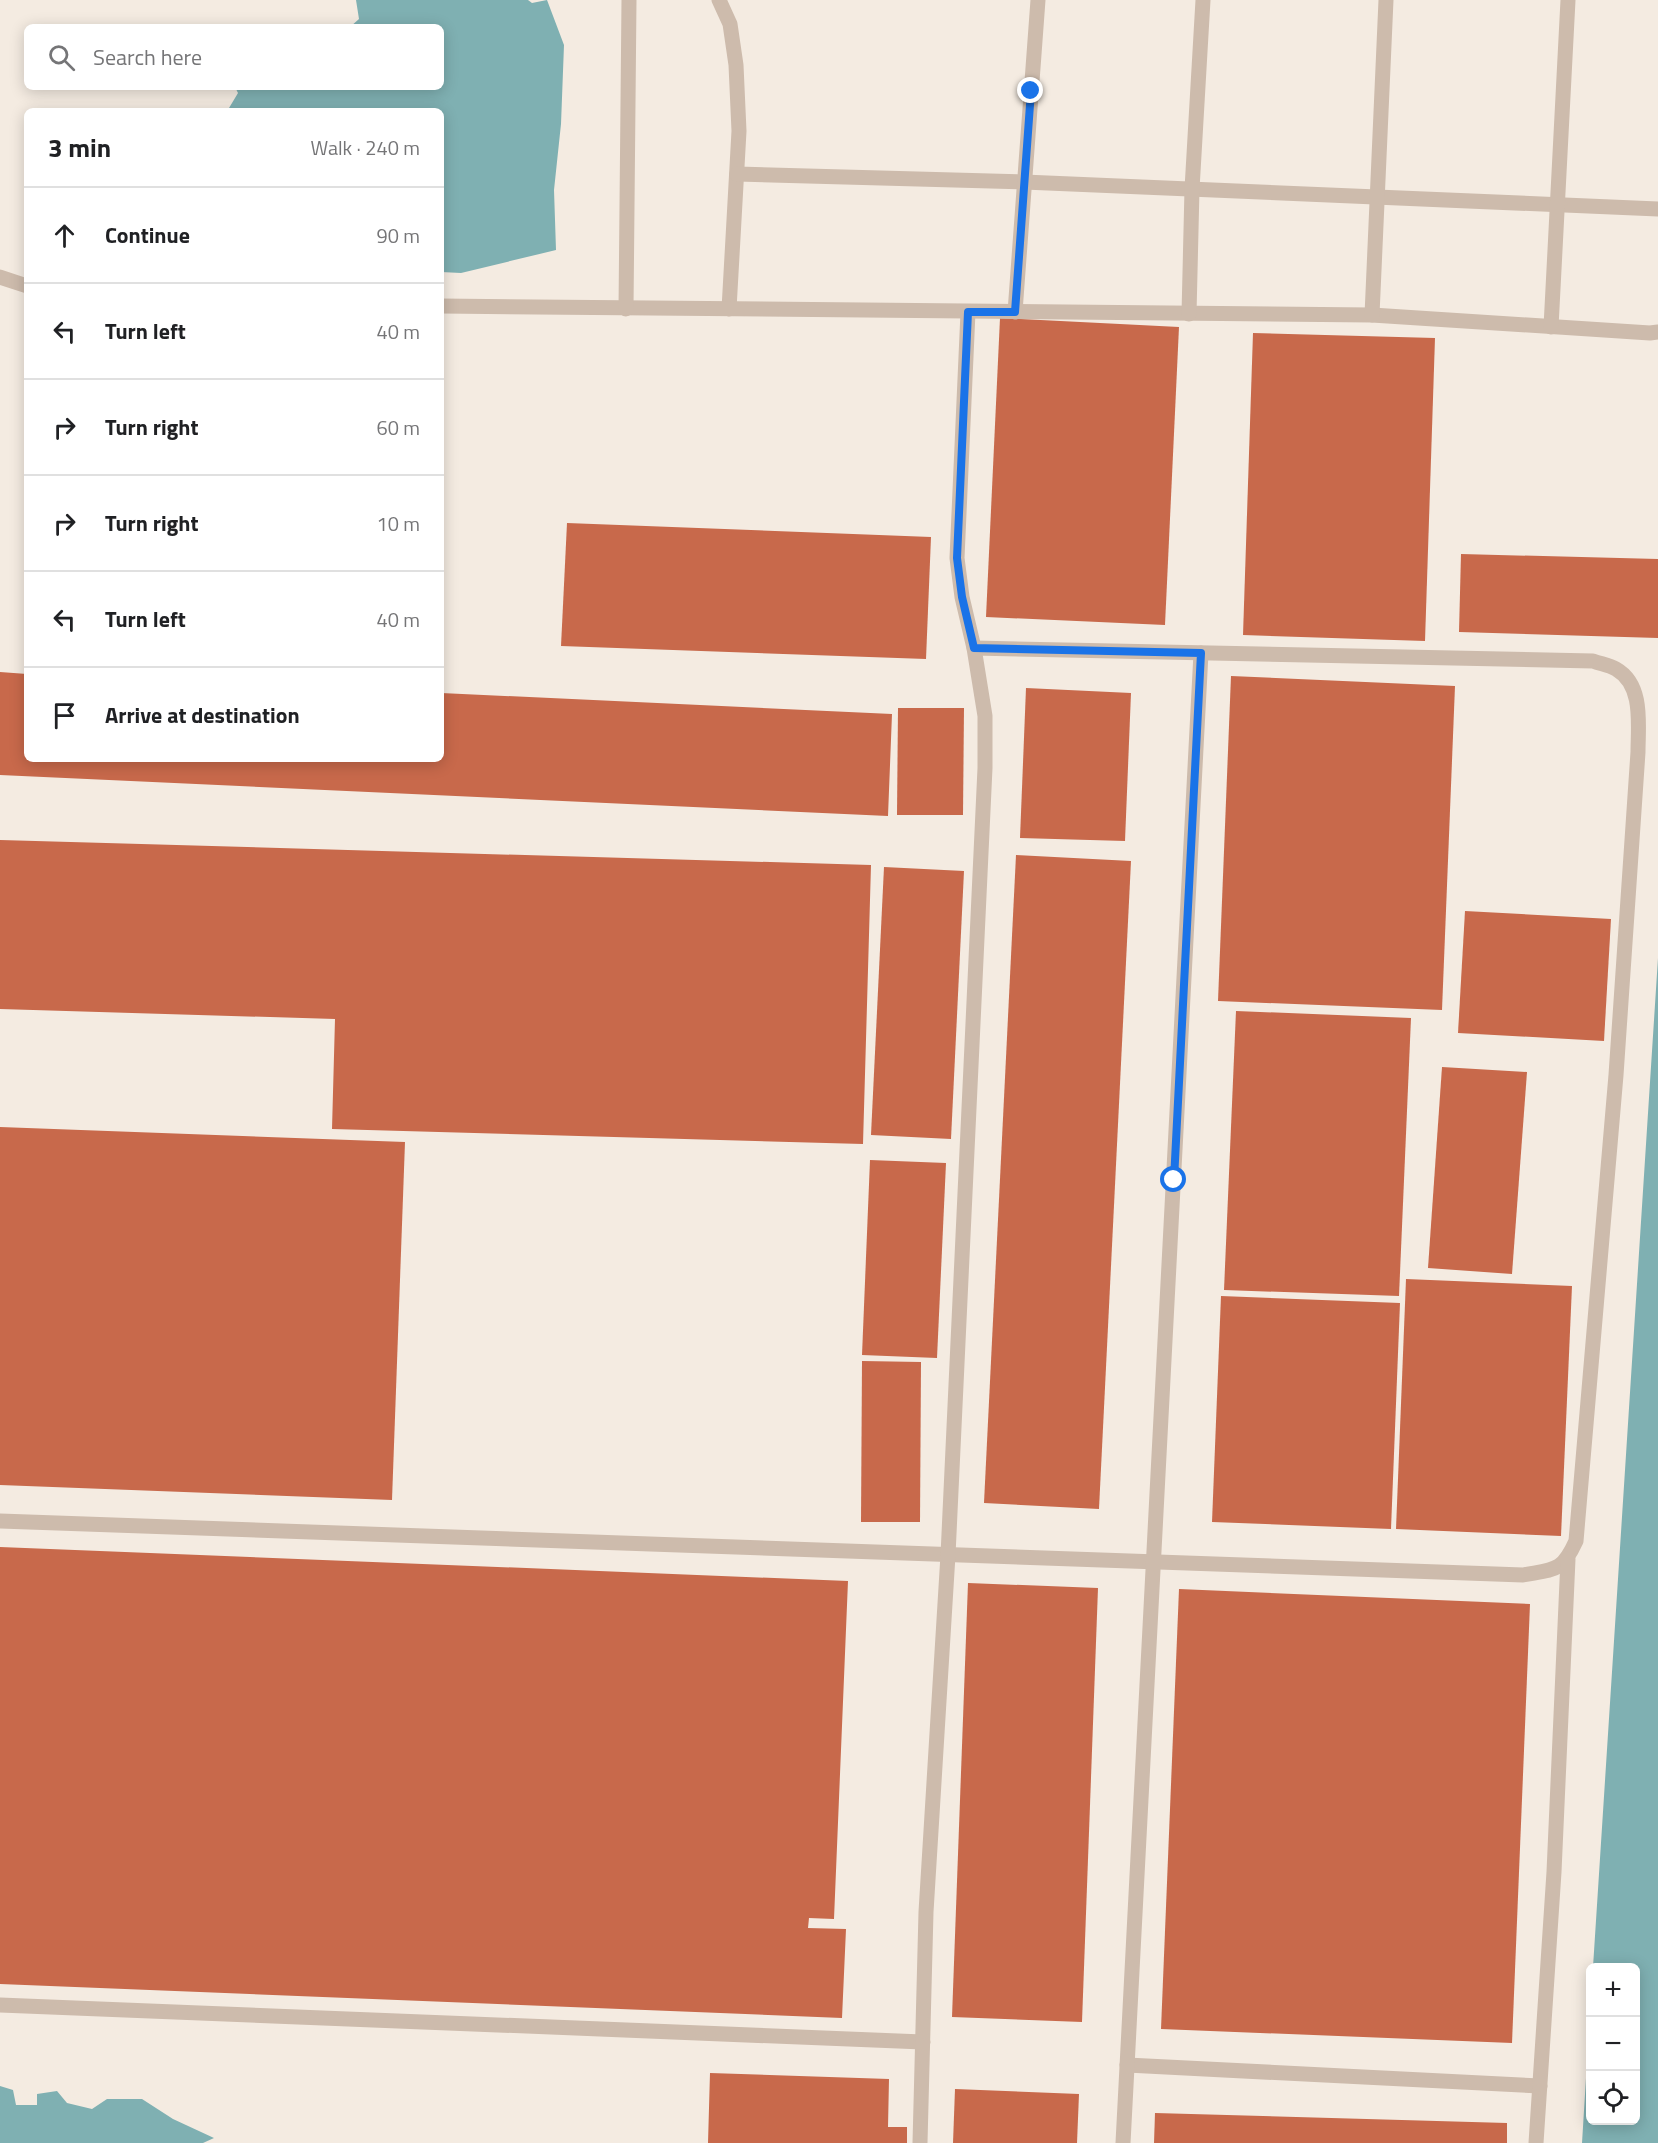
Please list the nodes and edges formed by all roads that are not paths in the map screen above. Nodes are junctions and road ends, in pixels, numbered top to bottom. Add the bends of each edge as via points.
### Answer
1 (628, 0) edge
2 (719, 0) edge
3 (1038, 0) edge
4 (1203, 0) edge
5 (1386, 0) edge
6 (1568, 0) edge
7 (737, 174) junction
8 (1024, 182) junction
9 (1192, 189) junction
10 (1377, 197) junction
11 (1559, 205) junction
12 (1658, 209) edge
13 (0, 277) edge
14 (24, 285) edge
15 (444, 306) edge
16 (626, 309) junction
17 (729, 309) junction
18 (968, 312) junction
19 (1015, 312) junction
20 (1189, 314) junction
21 (1372, 315) junction
22 (1551, 327) junction
23 (1658, 332) edge
24 (974, 648) junction
25 (1201, 653) junction
26 (0, 1521) edge
27 (948, 1555) junction
28 (1568, 1559) junction
29 (1154, 1563) junction
30 (0, 2005) edge
31 (923, 2042) junction
32 (1127, 2065) junction
33 (1540, 2086) junction
34 (920, 2143) edge
35 (1123, 2143) edge
36 (1536, 2143) edge

1 - 16 street
2 - 7 street via 730,24 736,64
3 - 8 street
4 - 9 street
5 - 10 street
6 - 11 street
7 - 8 street
7 - 17 street
8 - 9 street
8 - 19 street
9 - 10 street
9 - 20 street
10 - 11 street
10 - 21 street
11 - 12 street
11 - 22 street
13 - 14 street
15 - 16 street
16 - 17 street
17 - 18 street
18 - 19 street
18 - 24 street via 957,558
19 - 20 street
20 - 21 street
21 - 22 street
22 - 23 street
24 - 25 street
24 - 27 street via 985,716 985,768
25 - 28 street via 1593,661 1618,670 1633,688 1638,708 1638,752 1616,1075 1576,1540
25 - 29 street
26 - 27 street
27 - 29 street
27 - 31 street via 926,1912
28 - 29 street via 1555,1569 1523,1575
28 - 33 street
29 - 32 street
30 - 31 street
31 - 34 street
32 - 33 street
32 - 35 street
33 - 36 street

